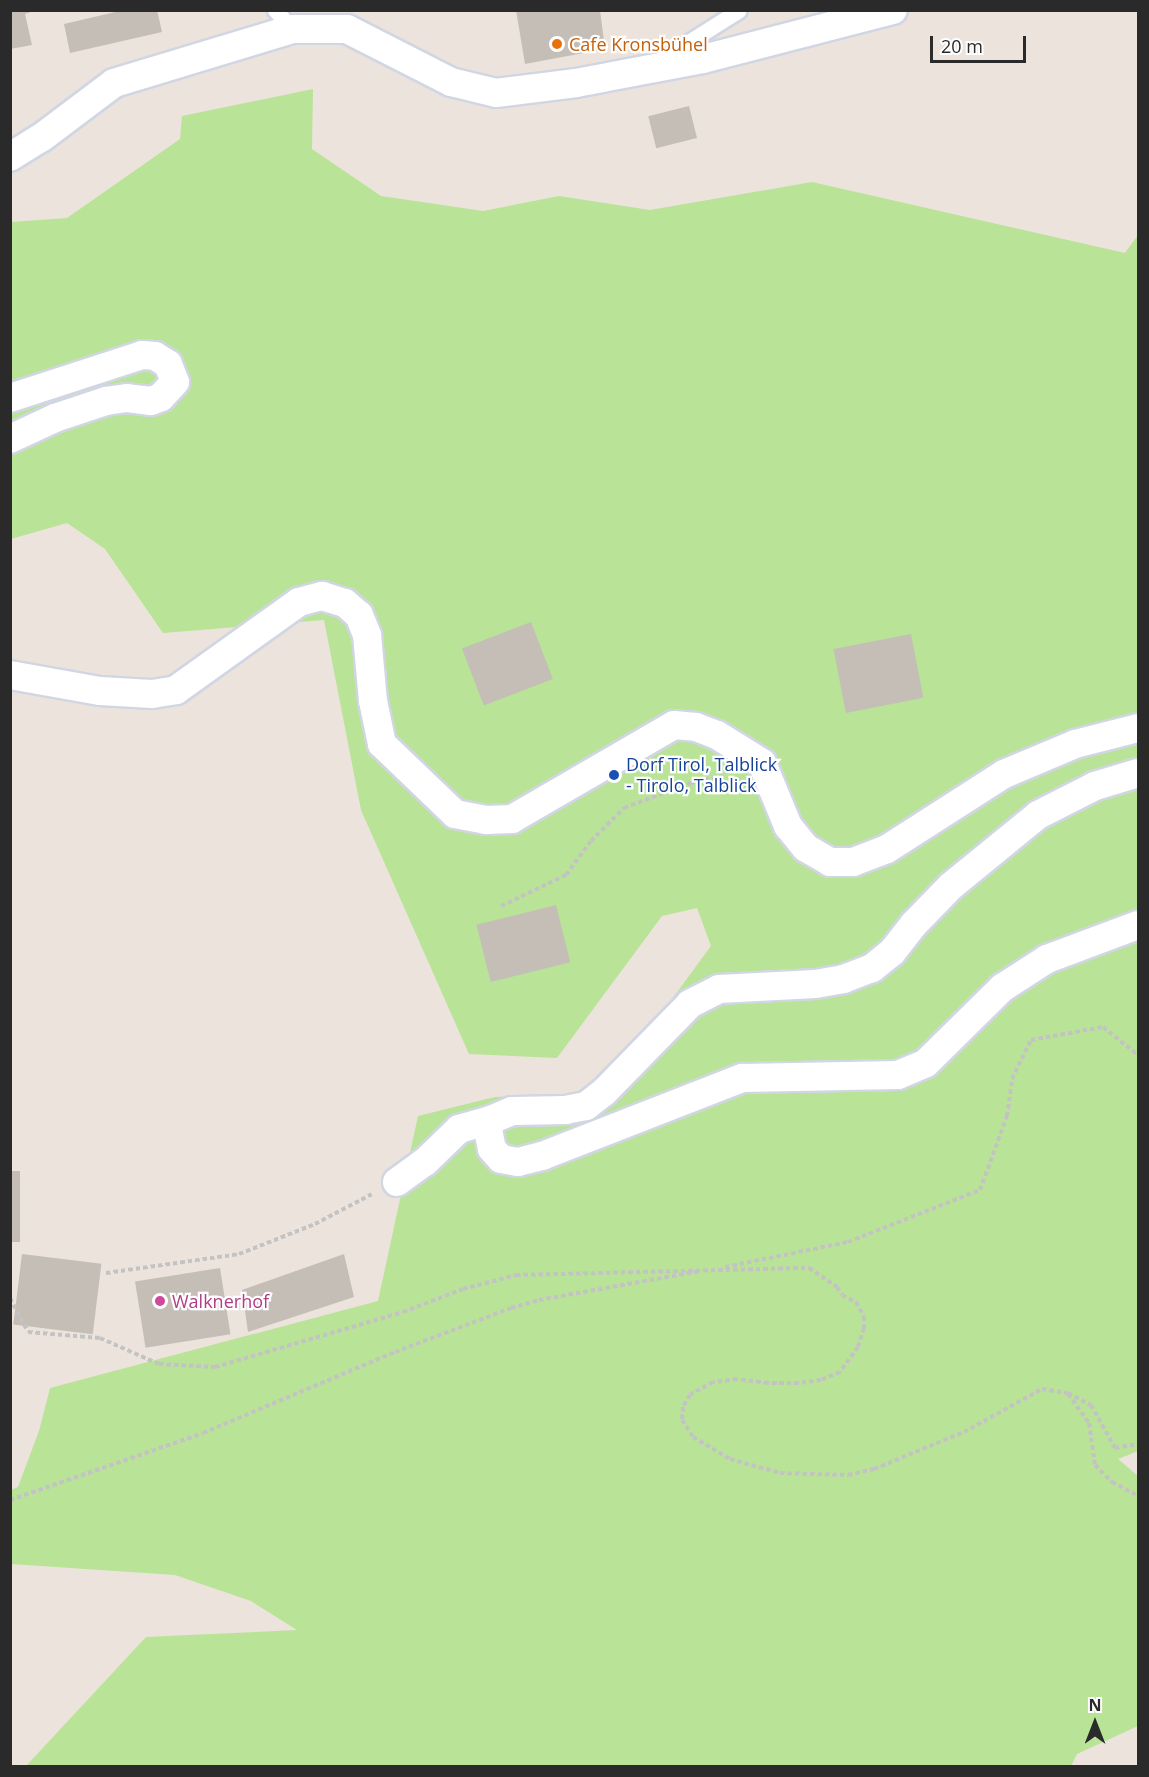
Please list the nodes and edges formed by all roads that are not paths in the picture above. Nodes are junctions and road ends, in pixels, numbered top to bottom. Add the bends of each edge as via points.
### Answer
1 (739, 10) edge
2 (893, 10) edge
3 (284, 20) edge
4 (648, 68) junction
5 (10, 157) edge
6 (10, 398) edge
7 (10, 439) edge
8 (10, 675) edge
9 (1138, 728) edge
10 (1138, 773) edge
11 (1138, 926) edge
12 (491, 1120) junction
13 (397, 1182) road end

1 - 4 lane
2 - 4 street via 703,59
3 - 4 street via 347,28 451,82 496,93 576,83
3 - 5 street via 114,83
6 - 7 street via 142,355 155,356 168,364 175,382 161,397 151,401 106,401
8 - 9 street via 100,691 152,694 176,690 299,602 322,596 345,603 359,615 367,635 373,701 382,744 455,814 486,820 512,819 674,725 717,735 762,764 788,826 806,848 830,862 853,862 887,849 1004,774 1075,744
10 - 12 street via 1095,786 1038,815 951,886 872,968 844,979 815,984 719,989 690,1004 586,1106 512,1111
11 - 12 street via 1047,959 1002,988 926,1064 898,1075 742,1078 518,1162 501,1159 492,1149 488,1130
12 - 13 street via 459,1129

